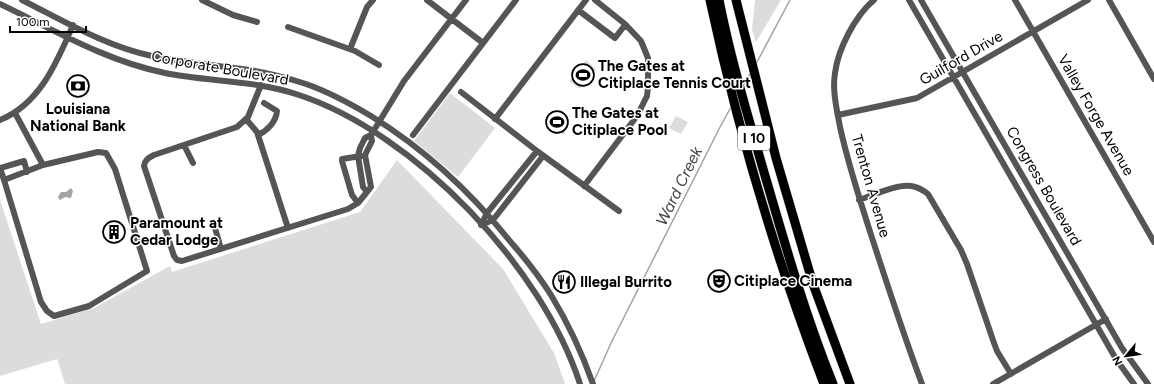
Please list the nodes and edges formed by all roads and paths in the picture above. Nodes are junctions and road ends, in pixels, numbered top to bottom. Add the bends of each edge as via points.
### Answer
1 (22, 0) edge
2 (202, 0) edge
3 (373, 0) edge
4 (427, 0) edge
5 (466, 0) edge
6 (516, 0) edge
7 (586, 0) edge
8 (595, 0) edge
9 (710, 0) edge
10 (719, 0) edge
11 (736, 0) edge
12 (874, 0) edge
13 (909, 0) edge
14 (921, 0) edge
15 (1015, 0) edge
16 (1088, 0) edge
17 (1109, 0) edge
18 (0, 4) edge
19 (578, 10) junction
20 (452, 19) junction
21 (257, 22) dead end
22 (73, 25) junction
23 (625, 25) junction
24 (288, 27) dead end
25 (1033, 32) junction
26 (68, 37) junction
27 (483, 43) junction
28 (350, 49) junction
29 (379, 65) dead end
30 (962, 72) junction
31 (953, 77) junction
32 (1154, 78) edge
33 (261, 85) junction
34 (461, 92) dead end
35 (264, 103) dead end
36 (15, 113) junction
37 (838, 115) junction
38 (246, 119) junction
39 (495, 119) junction
40 (0, 120) edge
41 (380, 121) junction
42 (372, 134) junction
43 (413, 135) dead end
44 (258, 136) junction
45 (184, 145) junction
46 (537, 151) junction
47 (1010, 154) junction
48 (362, 156) junction
49 (543, 156) junction
50 (1000, 160) junction
51 (193, 163) dead end
52 (43, 165) junction
53 (27, 172) junction
54 (4, 180) junction
55 (584, 186) junction
56 (860, 200) junction
57 (358, 203) junction
58 (619, 211) dead end
59 (487, 213) junction
60 (493, 220) junction
61 (481, 225) junction
62 (215, 228) dead end
63 (288, 228) junction
64 (1058, 237) junction
65 (1048, 242) junction
66 (1154, 242) edge
67 (221, 249) junction
68 (1106, 319) junction
69 (1096, 325) junction
70 (1011, 374) junction
71 (580, 384) edge
72 (593, 384) edge
73 (824, 384) edge
74 (833, 384) edge
75 (850, 384) edge
76 (922, 384) edge
77 (993, 384) edge
78 (1134, 384) edge
79 (1148, 384) edge

1 - 22 street, Corporate Boulevard
2 - 21 street via 233,15
3 - 28 street
4 - 20 street
5 - 20 street
6 - 27 street
7 - 19 street
8 - 23 street
9 - 73 highway via 745,146 772,237
10 - 74 highway, I 10 via 744,104 785,245
11 - 75 highway, I 10 via 776,158 812,284
12 - 37 street, Trenton Avenue via 858,19 840,52 834,73
13 - 31 street, Congress Boulevard
14 - 30 street, Congress Boulevard
15 - 25 street, Valley Forge Avenue
16 - 25 street, Guilford Drive
17 - 32 street
18 - 26 street, Corporate Boulevard
19 - 23 street via 615,38
19 - 39 street
20 - 27 street
20 - 41 street via 404,81
22 - 26 street
22 - 41 street, Corporate Boulevard via 123,49 184,62 250,70 308,85 348,102
23 - 55 street via 641,41 648,58 647,96 637,116
24 - 28 street
25 - 30 street, Guilford Drive
25 - 66 street, Valley Forge Avenue
26 - 33 street, Corporate Boulevard via 102,54 167,74
26 - 36 street via 44,85
27 - 43 street
28 - 29 street
30 - 31 street, Guilford Drive
30 - 47 street, Congress Boulevard
31 - 37 street, Guilford Drive via 917,98
31 - 50 street, Congress Boulevard
33 - 38 street
33 - 42 street, Corporate Boulevard via 326,105 356,121
34 - 39 street
35 - 44 street via 277,111 266,131
36 - 40 street
36 - 52 street
37 - 56 street, Trenton Avenue via 847,160
38 - 44 street
38 - 45 street via 237,127
39 - 46 street
41 - 42 street
41 - 59 street, Corporate Boulevard via 422,151 465,189
42 - 48 street via 365,138 360,148
42 - 61 street, Corporate Boulevard via 397,148 429,173
44 - 63 street
45 - 51 street
45 - 67 street via 148,158 144,166 174,256 182,261
46 - 49 street
46 - 59 street
47 - 50 street
47 - 64 street, Congress Boulevard
48 - 57 street via 364,187 367,192
48 - 57 street via 342,159 352,195
49 - 55 street
49 - 60 street
50 - 65 street, Congress Boulevard
52 - 53 street
52 - 54 street via 98,152 106,153 115,169 147,271 89,306 54,316 41,302
53 - 54 street
53 - 54 street via 24,161 0,168
55 - 58 street
56 - 70 street via 900,186 920,188 928,194 961,250 994,343
56 - 76 street, Trenton Avenue
57 - 63 street via 348,209
59 - 60 street, Corporate Boulevard
59 - 61 street
60 - 61 street
60 - 72 street, Corporate Boulevard via 538,275 551,296 582,355
61 - 71 street, Corporate Boulevard via 525,279 546,311
62 - 67 street
63 - 67 street
64 - 65 street
64 - 68 street, Congress Boulevard
65 - 69 street, Congress Boulevard
68 - 69 street
68 - 79 street, Congress Boulevard via 1122,348
69 - 70 street
69 - 78 street, Congress Boulevard
70 - 77 street

